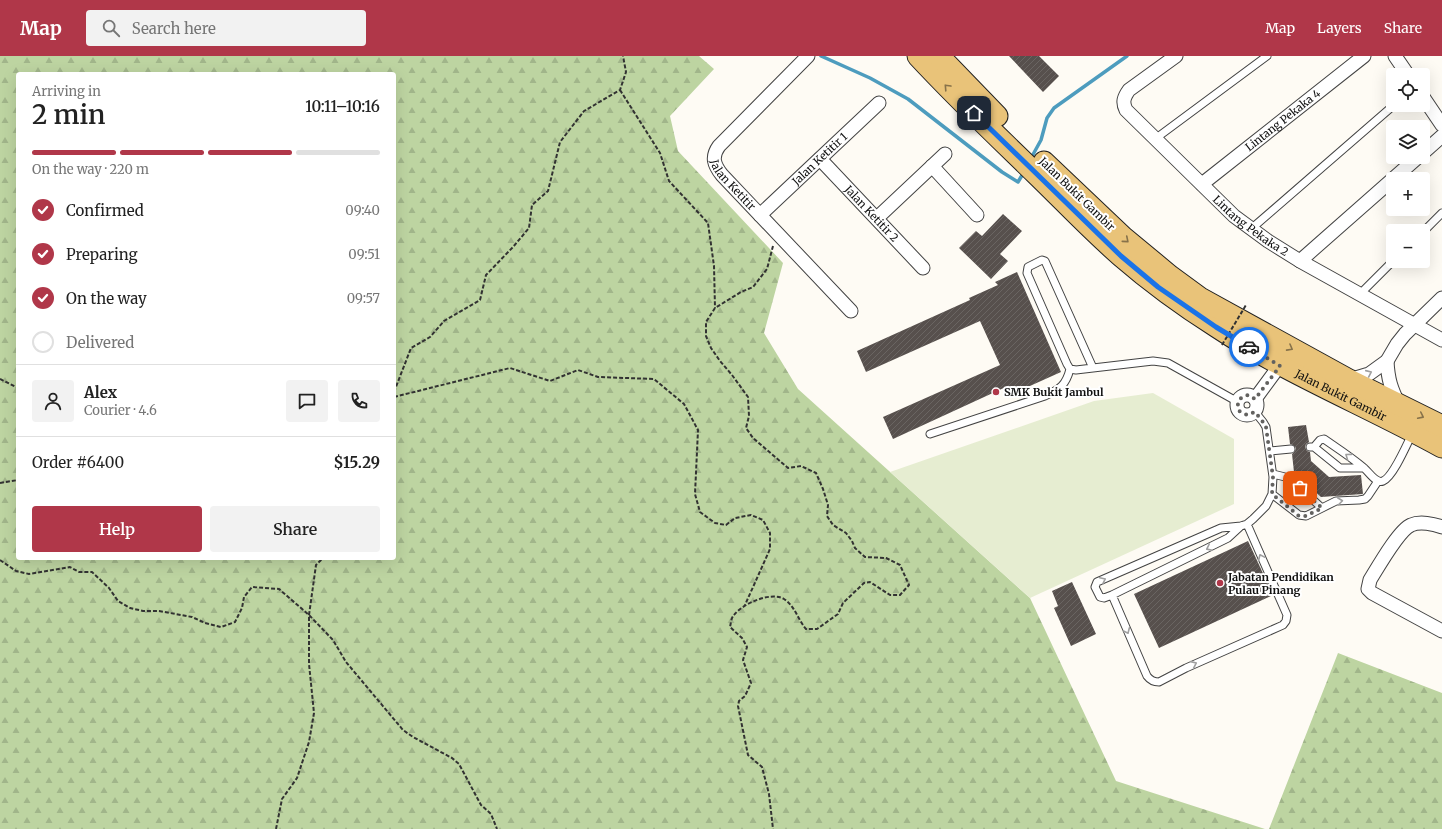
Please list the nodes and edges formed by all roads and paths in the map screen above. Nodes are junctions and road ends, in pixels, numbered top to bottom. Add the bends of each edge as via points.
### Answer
1 (623, 56) edge
2 (918, 56) edge
3 (939, 56) edge
4 (1176, 56) edge
5 (1267, 56) edge
6 (1364, 56) edge
7 (1396, 56) edge
8 (806, 58) edge
9 (1404, 68) edge
10 (620, 90) junction
11 (879, 103) dead end
12 (1430, 108) edge
13 (1386, 112) edge
14 (1442, 125) edge
15 (1442, 136) edge
16 (1155, 139) junction
17 (1018, 147) junction
18 (1430, 147) edge
19 (945, 154) dead end
20 (820, 159) junction
21 (1410, 164) edge
22 (932, 166) junction
23 (1043, 171) junction
24 (1401, 172) edge
25 (1202, 184) junction
26 (1386, 185) edge
27 (1442, 213) edge
28 (760, 215) junction
29 (977, 215) dead end
30 (876, 218) junction
31 (1430, 225) edge
32 (1250, 229) junction
33 (781, 237) junction
34 (1300, 261) junction
35 (923, 268) dead end
36 (1386, 268) edge
37 (1360, 294) junction
38 (1442, 298) edge
39 (1246, 305) dead end
40 (715, 308) junction
41 (851, 311) dead end
42 (1415, 325) junction
43 (1442, 340) edge
44 (1222, 345) dead end
45 (1388, 361) junction
46 (1280, 366) junction
47 (1094, 368) junction
48 (1070, 369) junction
49 (0, 379) edge
50 (1349, 380) junction
51 (16, 387) edge
52 (396, 387) edge
53 (396, 396) edge
54 (1238, 402) joint
55 (1255, 405) junction
56 (1400, 406) junction
57 (1442, 426) edge
58 (1414, 431) junction
59 (930, 434) dead end
60 (1442, 447) edge
61 (1291, 448) dead end
62 (1270, 451) junction
63 (1364, 468) junction
64 (1273, 474) junction
65 (16, 480) edge
66 (1378, 481) junction
67 (0, 483) edge
68 (1272, 494) junction
69 (1322, 508) junction
70 (1244, 525) junction
71 (1442, 527) edge
72 (0, 560) edge
73 (321, 560) edge
74 (1112, 595) junction
75 (744, 606) junction
76 (309, 615) junction
77 (1442, 631) edge
78 (276, 829) edge
79 (497, 829) edge
80 (773, 829) edge

1 - 10 path via 626,72
17 -> 2 main road, Jalan Bukit Gambir via 953,93
3 - 17 main road, Jalan Bukit Gambir via 978,97
4 - 16 street, Lintang Pekaka 2 via 1125,94 1126,110
5 - 16 lane
6 - 25 street, Lintang Pekaka 4
7 - 9 street
8 - 28 street, Jalan Ketitir via 726,138 713,158 716,168
10 - 40 path via 660,153 669,181 708,223 714,266
10 - 52 path via 584,112 560,142 548,191 532,205 529,228 486,275 480,300 444,321 430,337 411,348
11 - 20 street, Jalan Ketitir 1
12 - 14 street
13 - 32 lane
15 - 18 street
16 - 25 street, Lintang Pekaka 2
17 - 23 main road, Jalan Bukit Gambir
19 - 22 street
20 - 28 street, Jalan Ketitir 1
20 - 30 street, Jalan Ketitir 2
21 - 24 street
22 - 29 street
22 - 30 street
23 - 46 main road, Jalan Bukit Gambir via 1121,256 1158,287 1216,327
23 -> 50 main road, Jalan Bukit Gambir via 1200,298
25 - 32 street, Lintang Pekaka 2
26 - 34 street
27 - 31 lane
28 - 33 street, Jalan Ketitir
30 - 35 street, Jalan Ketitir 2
32 - 34 street, Lintang Pekaka 2
33 - 40 path via 772,247 767,269 753,287
33 - 41 street, Jalan Ketitir
34 - 37 street, Lintang Pekaka 2
36 - 37 lane
37 - 42 street, Lintang Pekaka 2
38 - 42 street
39 - 44 path, bridge
40 - 75 path via 706,322 706,336 711,348 748,397 749,416 746,428 753,438 788,468 801,466 816,474 828,505 827,516 833,525 846,533 855,548 865,557 886,558 900,565 909,585 900,595 890,595 870,582 864,583 843,603 838,614 817,629 806,629 794,609 784,599 775,596 758,599
42 - 43 street, Lintang Pekaka 2
42 - 45 street via 1397,344
50 -> 45 street via 1369,374
45 - 56 street via 1390,386
46 - 55 street
46 - 58 main road, Jalan Bukit Gambir
47 - 48 lane
47 - 48 lane via 1047,265 1042,260 1028,267 1027,274
47 - 54 lane via 1153,361 1168,363
48 - 59 lane via 1068,380 1045,396
49 - 51 path
50 - 56 main road, Jalan Bukit Gambir
53 - 75 path via 510,368 550,381 578,370 598,377 654,379 684,404 698,430 695,494 700,512 716,523 726,525 735,518 751,515 763,520 770,533 770,550
54 - 55 street via 1239,411 1247,415
55 - 62 lane via 1266,427
56 -> 57 main road, Jalan Bukit Gambir
58 - 60 main road, Jalan Bukit Gambir
58 - 66 lane via 1393,471 1384,481
61 - 62 lane
62 - 64 lane
63 -> 63 lane via 1324,439 1312,447 1340,468
63 - 66 lane
64 - 68 lane
64 - 69 lane via 1289,478
65 - 67 path
69 -> 66 lane via 1336,501 1365,498
68 - 69 lane via 1299,516 1306,516
68 - 70 lane via 1266,506
70 -> 74 lane via 1228,538
74 -> 70 lane via 1100,597 1095,584 1221,528
74 -> 70 lane via 1147,676 1155,682 1283,625 1287,615
71 - 77 street via 1434,524 1412,524 1403,530 1370,580 1368,588 1372,593
72 - 76 path via 16,571 29,574 70,567 78,572 92,572 109,588 118,602 130,608 192,617 221,627 235,622 244,597 252,587 279,589
73 - 76 path via 316,565
75 - 80 path via 733,615 730,627 742,638 747,647 744,660 751,683 738,706 748,755 762,767
76 - 78 path via 308,664 314,713 309,742 297,778 282,799
76 - 79 path via 334,640 346,662 403,730 459,764 481,804 491,814

